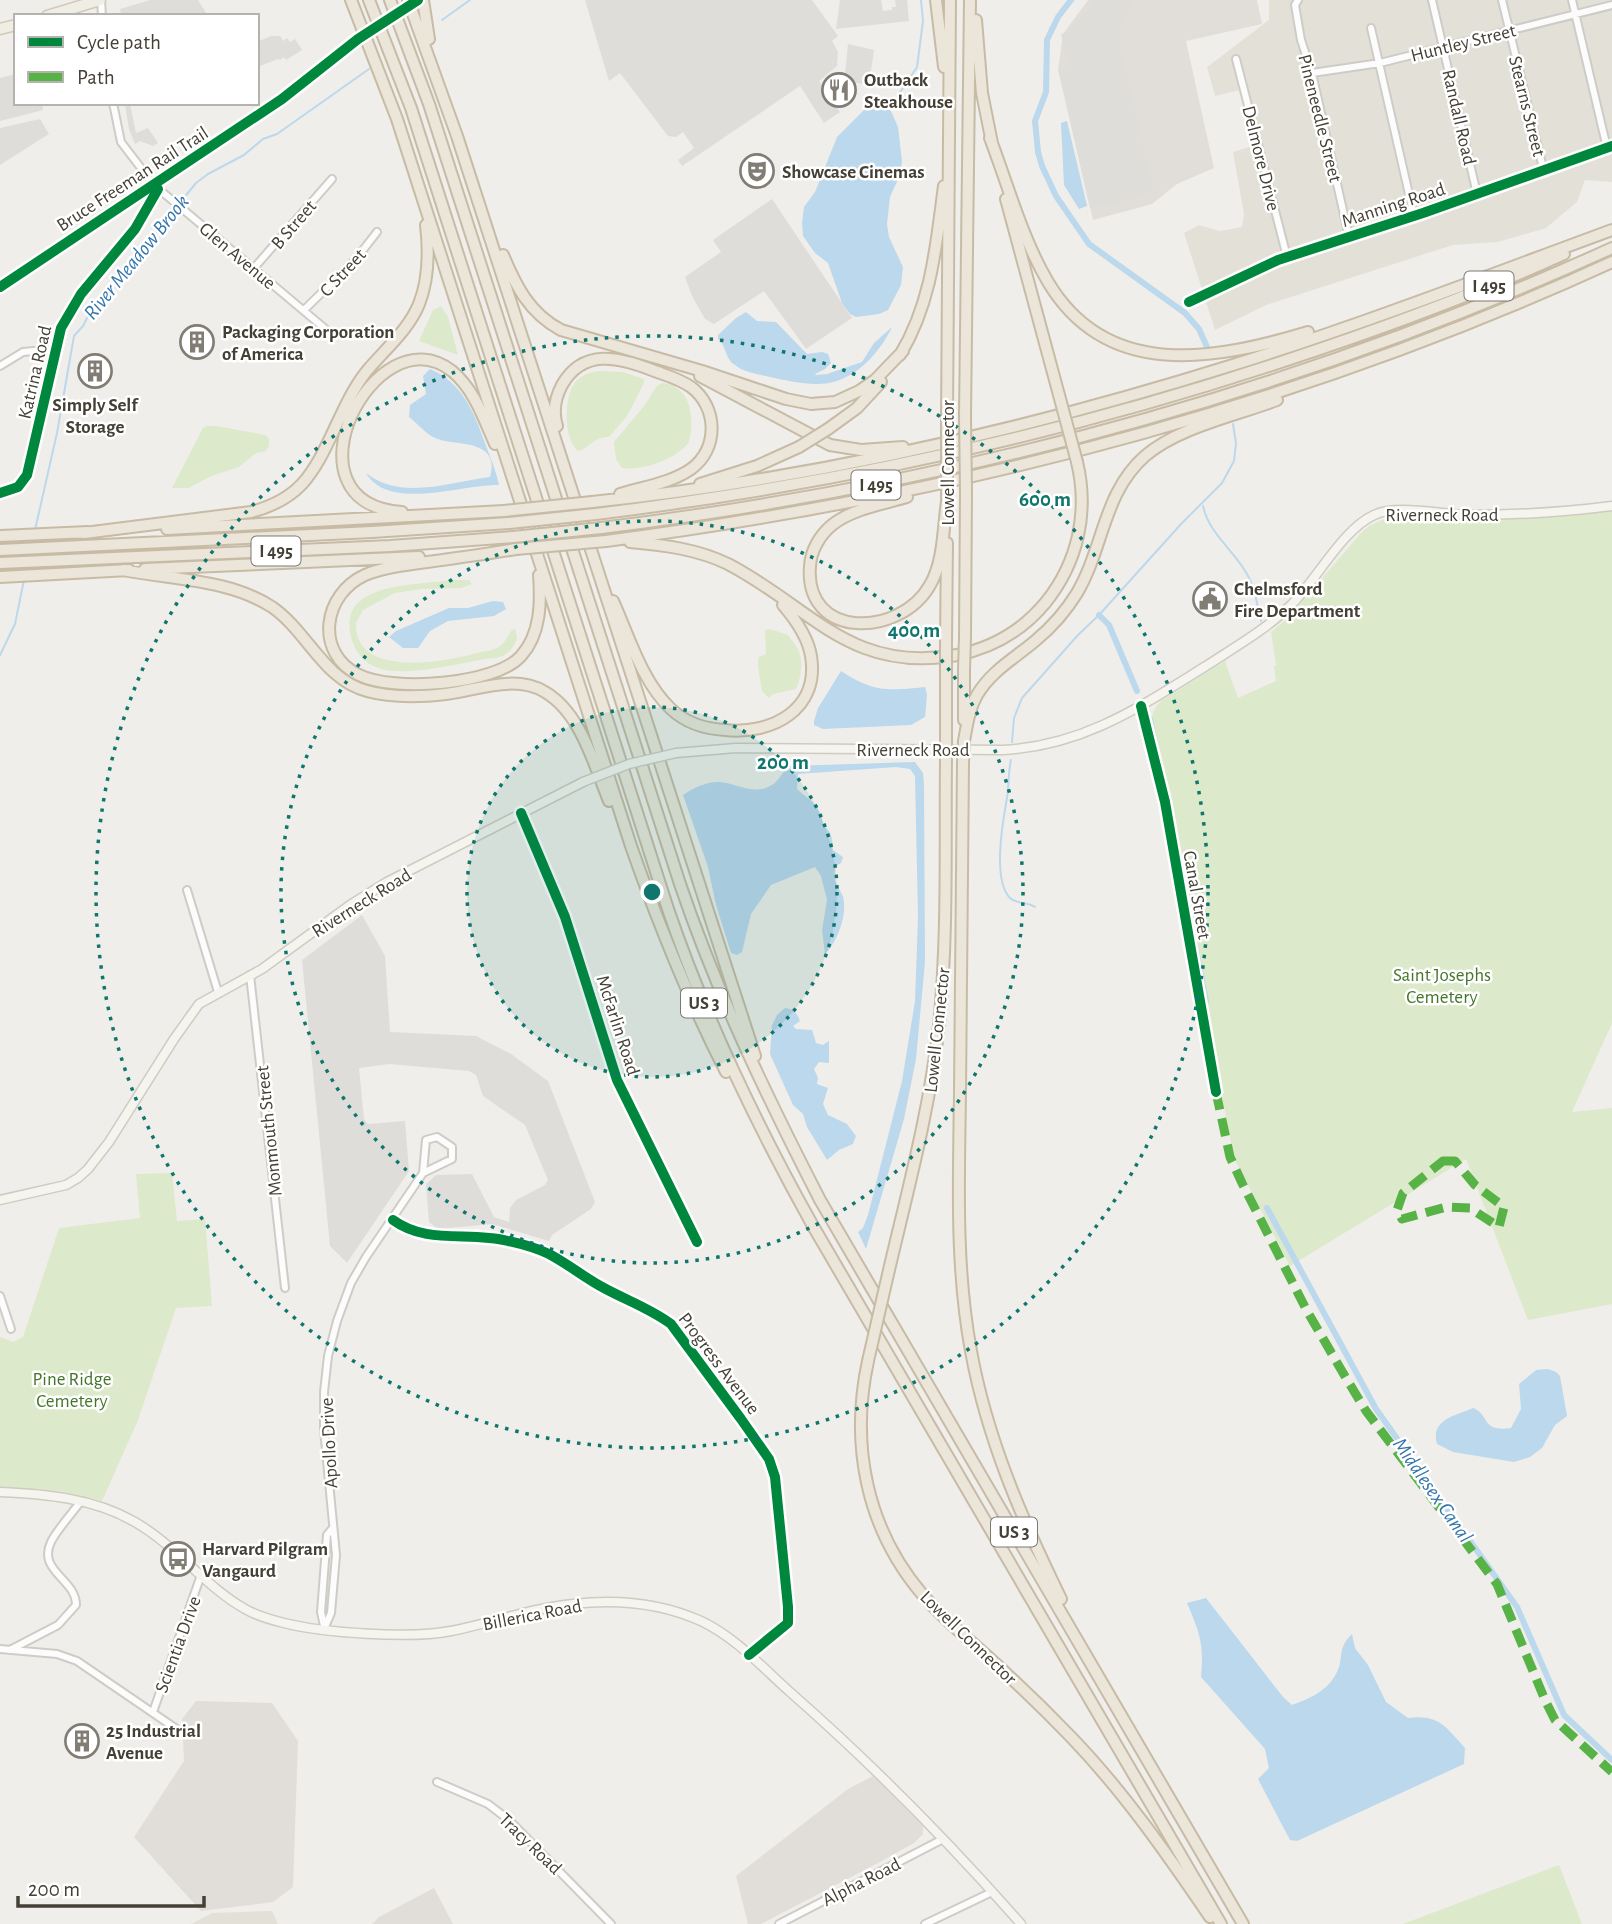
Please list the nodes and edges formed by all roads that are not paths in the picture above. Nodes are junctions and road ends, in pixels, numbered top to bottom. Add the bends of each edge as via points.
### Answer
1 (101, 0) edge
2 (351, 0) edge
3 (369, 0) edge
4 (390, 0) edge
5 (408, 0) edge
6 (423, 0) edge
7 (936, 0) edge
8 (950, 0) edge
9 (972, 0) edge
10 (1297, 0) edge
11 (1432, 0) edge
12 (1502, 0) edge
13 (1572, 0) edge
14 (1612, 5) edge
15 (1575, 13) junction
16 (54, 14) edge
17 (1371, 28) dead end
18 (1510, 31) junction
19 (1443, 48) junction
20 (1236, 59) dead end
21 (1380, 63) junction
22 (1312, 73) junction
23 (439, 82) junction
24 (113, 105) edge
25 (949, 107) junction
26 (990, 138) junction
27 (949, 142) junction
28 (1610, 147) edge
29 (1544, 172) junction
30 (332, 179) dead end
31 (418, 184) junction
32 (474, 188) junction
33 (158, 189) junction
34 (1478, 194) junction
35 (1414, 216) junction
36 (1612, 231) edge
37 (377, 232) dead end
38 (1349, 237) junction
39 (1612, 248) edge
40 (1287, 257) junction
41 (1612, 262) edge
42 (254, 268) junction
43 (1189, 302) dead end
44 (304, 310) junction
45 (1360, 321) junction
46 (329, 332) dead end
47 (55, 349) junction
48 (903, 351) junction
49 (650, 355) junction
50 (1367, 362) junction
51 (0, 366) edge
52 (1003, 429) junction
53 (559, 450) junction
54 (984, 475) junction
55 (0, 493) edge
56 (633, 498) junction
57 (520, 501) junction
58 (947, 501) junction
59 (592, 502) junction
60 (1612, 506) edge
61 (464, 514) junction
62 (84, 533) junction
63 (0, 536) edge
64 (606, 541) junction
65 (0, 550) edge
66 (516, 550) junction
67 (591, 550) junction
68 (537, 555) junction
69 (0, 563) edge
70 (123, 570) junction
71 (0, 577) edge
72 (764, 587) junction
73 (1141, 706) junction
74 (964, 741) junction
75 (521, 813) junction
76 (647, 888) junction
77 (187, 890) dead end
78 (250, 975) junction
79 (219, 992) junction
80 (1216, 1092) dead end
81 (765, 1093) junction
82 (770, 1147) junction
83 (423, 1173) junction
84 (0, 1200) edge
85 (393, 1220) junction
86 (696, 1242) dead end
87 (285, 1288) dead end
88 (0, 1296) edge
89 (12, 1329) dead end
90 (0, 1492) edge
91 (81, 1501) junction
92 (201, 1575) junction
93 (324, 1629) junction
94 (0, 1649) edge
95 (10, 1650) junction
96 (749, 1655) junction
97 (1097, 1674) junction
98 (153, 1712) junction
99 (178, 1730) dead end
100 (437, 1782) dead end
101 (943, 1839) junction
102 (992, 1892) junction
103 (611, 1924) edge
104 (779, 1924) edge
105 (925, 1924) edge
106 (1021, 1924) edge
107 (1214, 1924) edge
108 (1221, 1924) edge
109 (1243, 1924) edge

1 - 16 main road
2 - 31 highway
3 - 82 highway, US 3 via 411,108 676,930 730,1066
4 - 81 highway, US 3 via 429,104 694,927
5 - 23 highway
6 - 23 highway
7 - 25 highway
8 - 25 highway, Lowell Connector
9 - 26 highway
9 - 74 highway, Lowell Connector, bridge
10 - 22 street, Pineneedle Street via 1301,40
11 - 19 street, Randall Road
12 - 18 street, Stearns Street
13 - 15 street
14 - 15 street, Huntley Street
15 - 18 street, Huntley Street
15 - 28 street
17 - 21 street
18 - 19 street, Huntley Street
18 - 29 street, Stearns Street
19 - 21 street, Huntley Street
19 - 34 street, Randall Road
20 - 40 street, Delmore Drive
21 - 22 street, Huntley Street
21 - 35 street
22 - 38 street, Pineneedle Street
23 - 32 highway
24 - 33 street, Glen Avenue via 123,146
25 - 27 highway, Lowell Connector
26 - 45 highway via 1047,280 1076,317 1108,339 1156,355 1187,356 1252,347
26 - 72 highway, bridge via 1077,462 1082,512 1069,565 1059,584 1021,627 971,651 938,657 882,654 839,638
27 - 48 highway via 932,274 922,311
27 - 58 highway, Lowell Connector, bridge
28 - 29 street, Manning Road
29 - 34 street, Manning Road
30 - 42 street, B Street
31 - 57 highway
31 - 62 highway via 428,250 420,301 404,329 360,380 301,485 278,502 251,512
32 - 49 highway via 514,282 537,313 567,333
32 - 53 highway
33 - 42 street, Glen Avenue
33 - 47 street, Katrina Road via 135,229 69,312
34 - 35 street, Manning Road
35 - 38 street, Manning Road
36 - 45 highway
36 - 65 highway, I 495, bridge via 1506,279 1369,332 1211,386 884,469 752,493 509,523
37 - 44 street, C Street
38 - 40 street, Manning Road
39 - 69 highway, I 495, bridge via 1475,307 1264,383 1013,455 881,484 726,511 513,537
40 - 43 street, Manning Road
41 - 50 highway
42 - 44 street, Glen Avenue
44 - 46 street, Glen Avenue
45 - 52 highway via 1206,373
47 - 51 street via 23,352
47 - 55 street, Katrina Road via 27,475 18,487
48 - 49 highway via 868,386 843,399 819,404 786,400
48 - 56 highway, bridge via 857,408 799,447 736,474
49 - 52 highway via 845,449 889,449
50 - 54 highway via 1171,425
50 - 74 highway via 1177,436 1140,461 1111,501 1077,593 1048,629 984,685 971,707
52 - 56 highway via 840,466
53 - 59 highway via 557,397 570,374 591,361 629,361 686,384 706,403 712,435 695,466 675,477
53 - 67 highway
54 - 58 highway via 851,514 832,525 810,559 810,580 819,602 833,616 860,624 888,621 913,606 929,588 937,569
54 - 64 highway via 788,514
56 - 59 highway
57 - 61 highway via 463,382 432,361 396,365 376,380 349,424 341,450 346,480 363,500 382,509
57 - 68 highway
58 - 107 highway, Lowell Connector, bridge via 944,929 939,1024 927,1106 868,1361 860,1414 863,1467 874,1512 898,1562 933,1607 1029,1694 1107,1777 1151,1831
59 - 61 highway, bridge
60 - 73 main road, Riverneck Road via 1496,514 1400,511 1374,515 1352,532 1299,597 1272,622
61 - 62 highway
62 - 63 highway
64 - 66 highway, bridge
64 - 72 highway via 693,551
66 - 68 highway via 393,567 357,579 340,593 331,611 330,638 337,656 361,677 395,683 449,681 505,669 524,652 537,625
66 - 70 highway
67 - 72 highway via 654,688 675,713 715,729 747,731 771,726 796,709 809,685 812,664 807,641 788,610
67 - 81 highway
68 - 76 highway
70 - 71 highway
70 - 76 highway via 204,583 256,598 285,617 338,676 363,690 426,696 514,684 544,691 566,710 580,733
73 - 75 main road, Riverneck Road, bridge via 1081,736 1028,748 736,748 676,753 620,767
73 - 80 street, Canal Street via 1165,802
74 - 97 highway, bridge via 958,1218 967,1330 986,1417 1008,1482
75 - 78 main road, Riverneck Road via 379,887
75 - 86 street, McFarlin Road via 565,917 617,1080
76 - 82 highway via 709,1039
77 - 79 street
78 - 79 main road, Riverneck Road
78 - 87 street, Monmouth Street
79 - 84 main road, Riverneck Road via 199,1004 88,1169 66,1185
81 - 97 highway, US 3 via 820,1200
82 - 108 highway, US 3
83 - 83 street, Apollo Drive via 452,1159 452,1147 437,1137 426,1140
83 - 85 street, Apollo Drive
85 - 93 street, Apollo Drive via 351,1283 328,1356 324,1429 332,1529 327,1535 321,1612
85 - 96 street, Progress Avenue via 424,1234 488,1237 535,1248 671,1324 769,1459 775,1477 788,1623
88 - 89 street
90 - 91 main road, Billerica Road
91 - 92 main road, Billerica Road via 133,1521
91 - 95 street via 48,1549 50,1564 71,1586 76,1605 58,1625
92 - 93 main road, Billerica Road via 247,1610 284,1623
92 - 98 street, Scientia Drive
93 - 96 main road, Billerica Road via 435,1634 549,1606 632,1602 703,1622
94 - 95 street
95 - 98 street via 57,1654 77,1661
96 - 101 main road, Billerica Road via 840,1736
97 - 109 highway, US 3
98 - 99 street
100 - 103 street, Tracy Road via 488,1804 509,1820
101 - 102 main road, Billerica Road
101 - 104 street, Alpha Road
102 - 105 street
102 - 106 main road, Billerica Road

